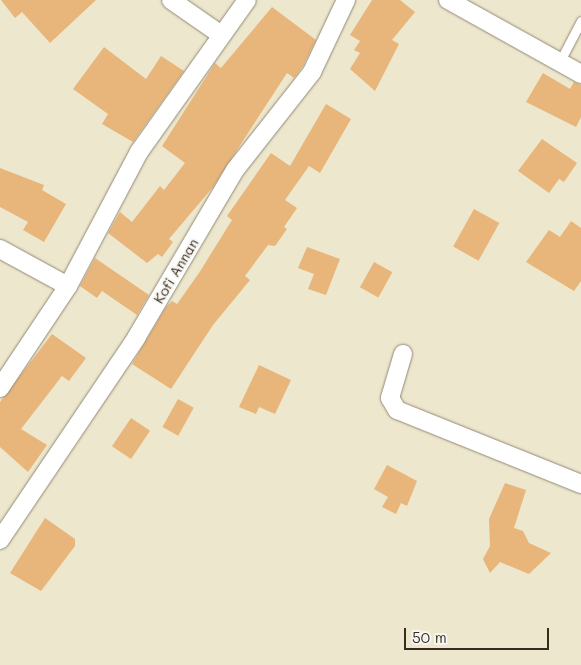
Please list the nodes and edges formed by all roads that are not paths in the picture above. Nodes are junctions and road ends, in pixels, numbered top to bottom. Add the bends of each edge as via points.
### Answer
1 (171, 0) edge
2 (247, 0) edge
3 (346, 0) edge
4 (448, 0) edge
5 (581, 21) edge
6 (220, 34) junction
7 (560, 62) junction
8 (581, 74) edge
9 (0, 249) edge
10 (68, 286) junction
11 (403, 354) dead end
12 (0, 388) edge
13 (581, 484) edge
14 (0, 540) edge

1 - 6 street
2 - 6 street
3 - 14 street, Kofi Annan via 312,72 235,170 136,338
4 - 7 street
5 - 7 lane
6 - 10 street via 139,152
7 - 8 street
9 - 10 street
10 - 12 street
11 - 13 street via 390,398 397,410

